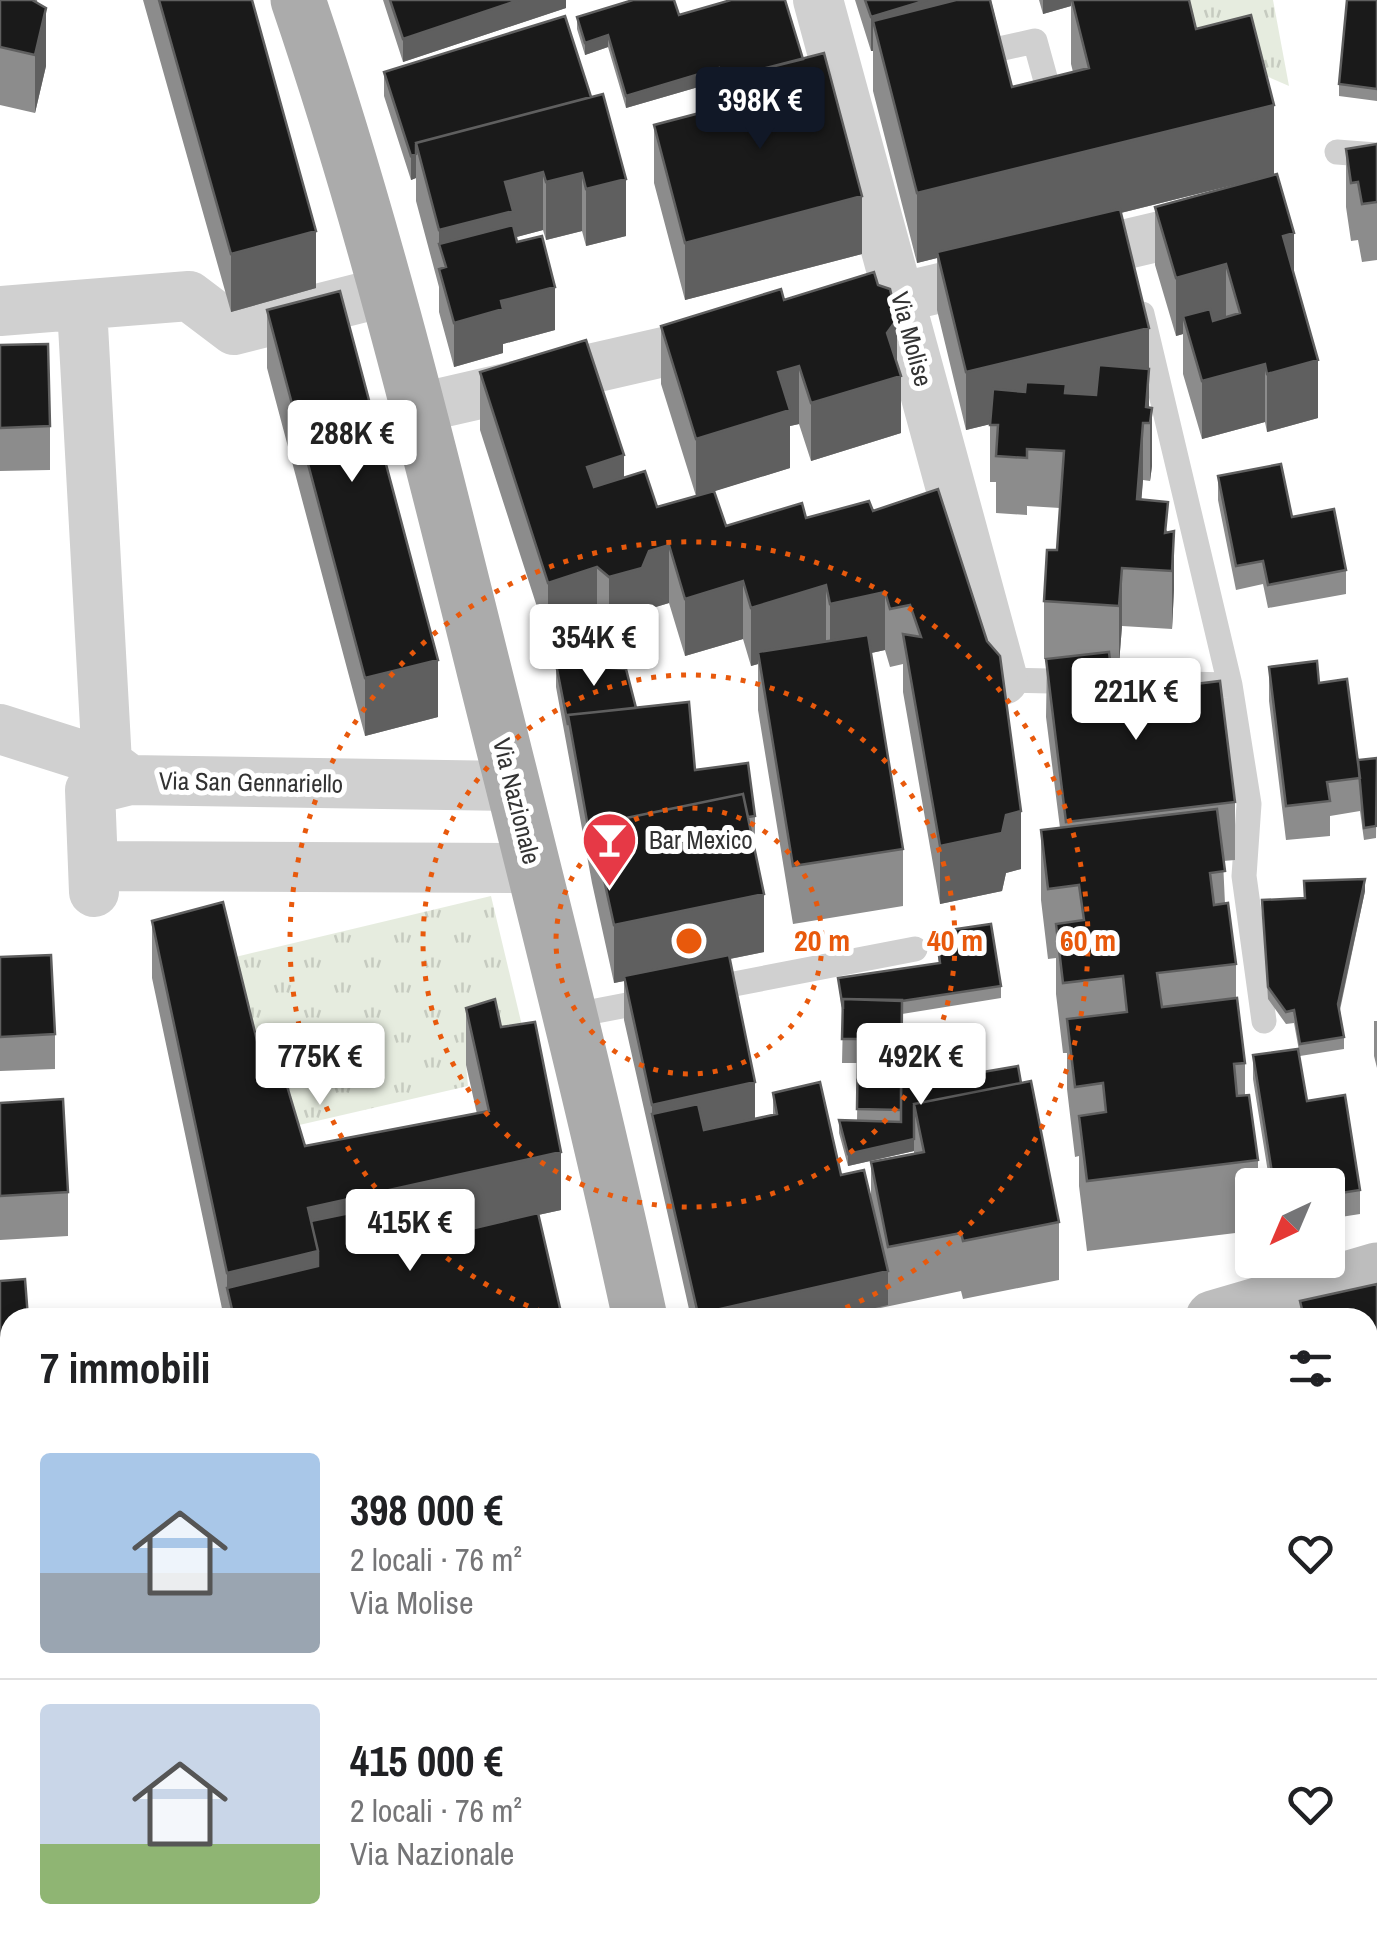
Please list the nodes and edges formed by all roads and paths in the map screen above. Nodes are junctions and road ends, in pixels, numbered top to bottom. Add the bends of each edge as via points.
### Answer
1 (298, 0) edge
2 (818, 0) edge
3 (944, 62) edge
4 (1058, 124) edge
5 (1336, 152) dead end
6 (1377, 155) edge
7 (1269, 210) edge
8 (1130, 265) junction
9 (388, 291) junction
10 (901, 298) junction
11 (82, 307) junction
12 (0, 311) edge
13 (419, 408) junction
14 (1003, 680) joint
15 (1230, 685) junction
16 (0, 729) edge
17 (109, 777) junction
18 (513, 786) junction
19 (534, 868) junction
20 (915, 949) dead end
21 (570, 1016) junction
22 (1264, 1020) dead end
23 (1377, 1270) edge
24 (638, 1308) edge
25 (1248, 1308) edge

1 - 9 main road, Via Nazionale
2 - 10 street, Via Molise via 856,81
3 - 4 lane via 1036,41
5 - 6 lane
7 - 8 street
8 - 10 street
8 - 15 lane
9 - 11 street via 234,330 189,296
9 - 13 main road, Via Nazionale
10 - 13 street
10 - 14 street, Via Molise
11 - 12 street
11 - 17 street
13 - 18 main road, Via Nazionale
14 - 15 lane
15 - 22 lane via 1249,804 1244,876
16 - 17 street, Via San Gennariello
17 - 18 street, Via San Gennariello
17 - 19 street via 94,879
18 - 19 main road, Via Nazionale
19 - 21 main road, Via Nazionale
20 - 21 lane
21 - 24 main road, Via Nazionale
23 - 25 street

